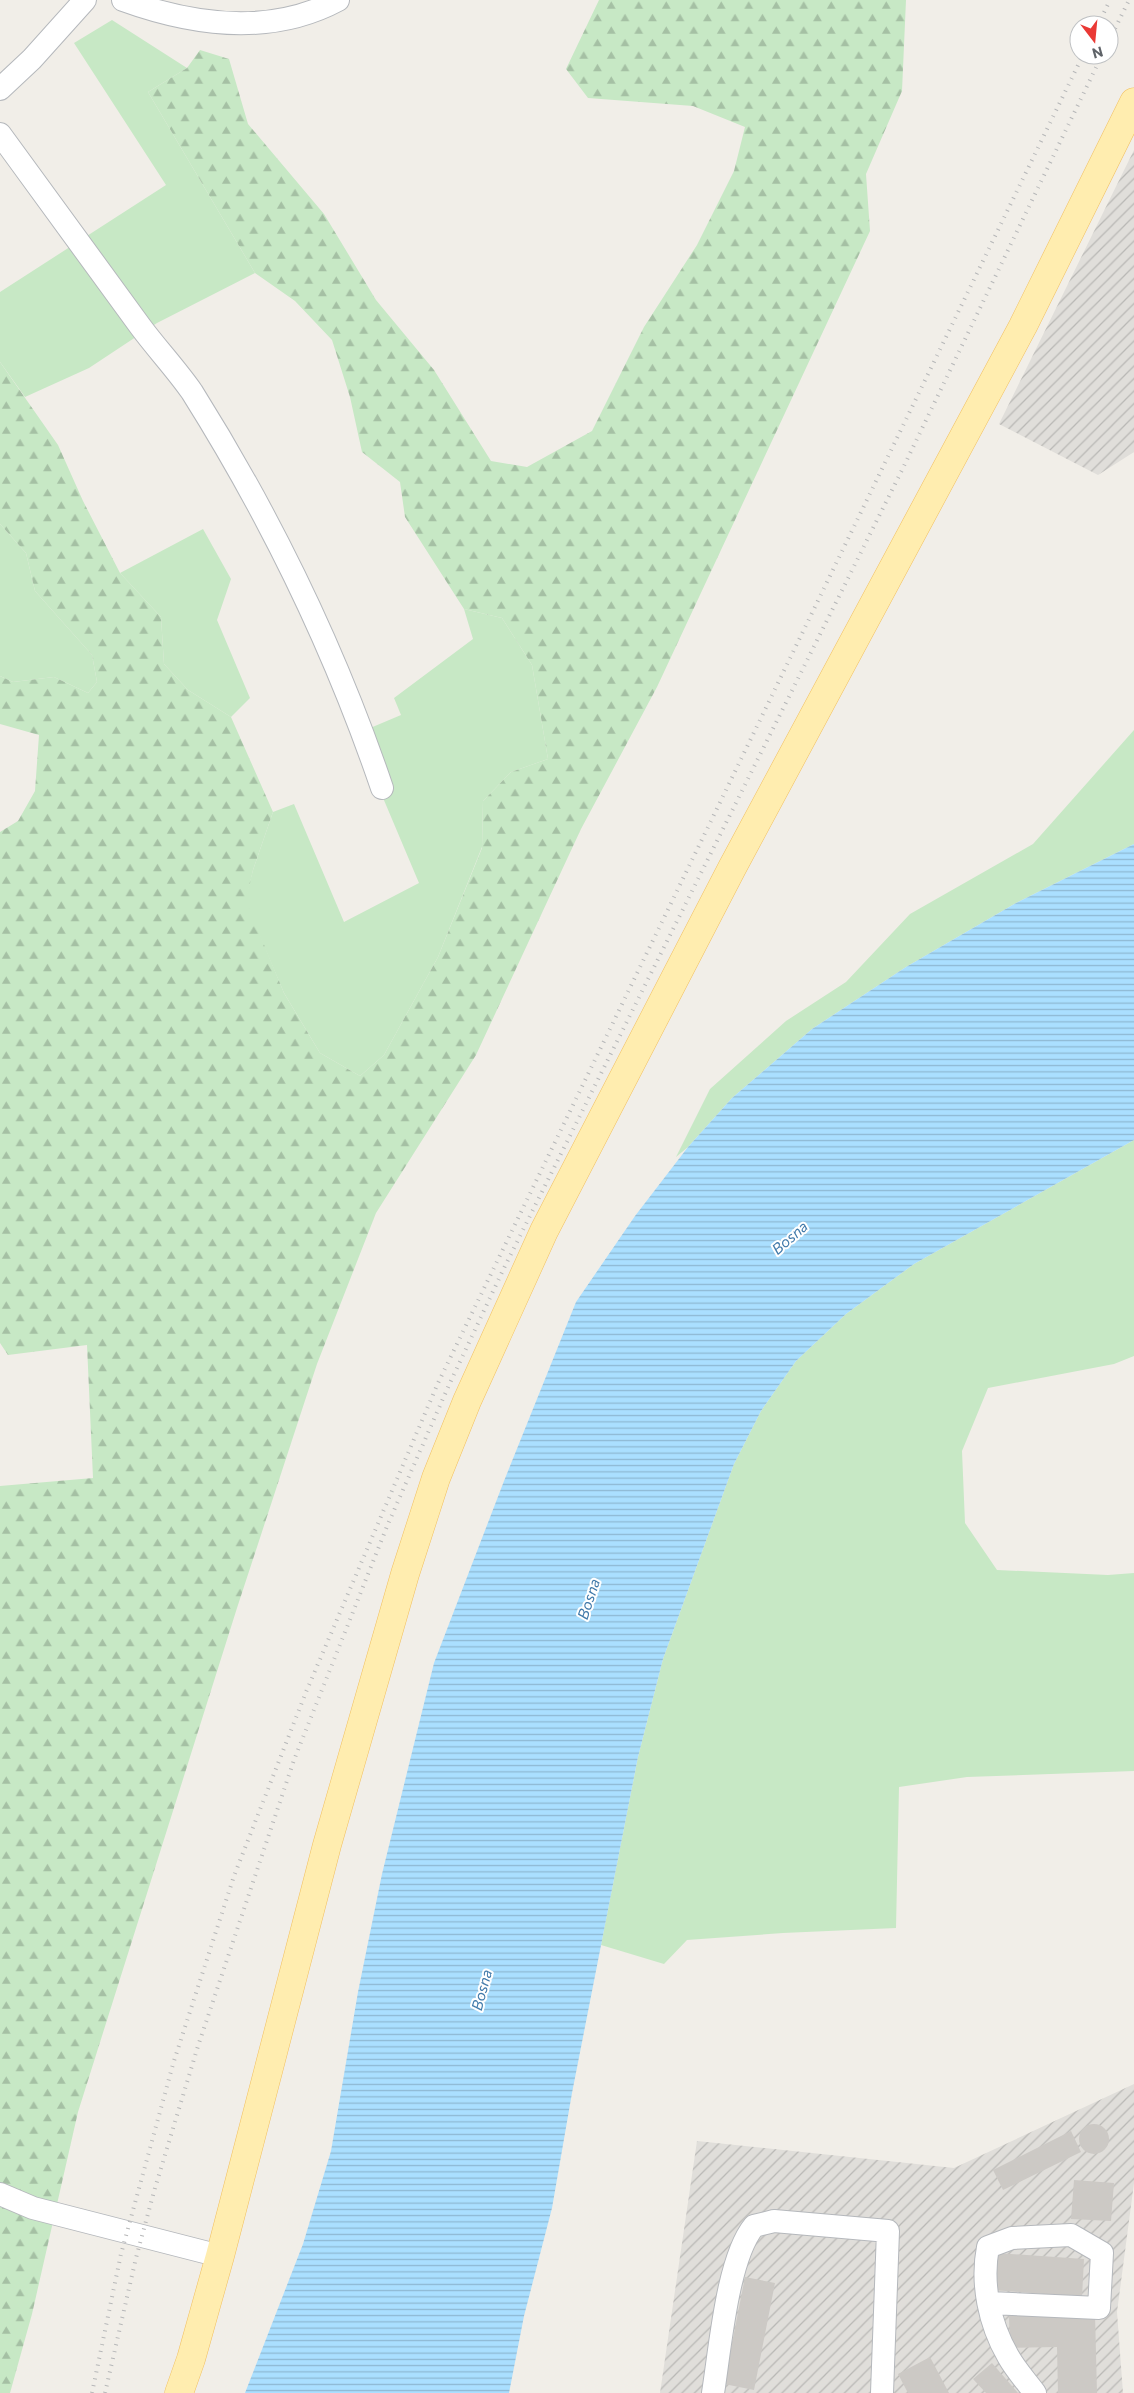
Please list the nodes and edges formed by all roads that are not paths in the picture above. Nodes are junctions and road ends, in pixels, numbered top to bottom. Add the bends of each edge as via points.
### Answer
1 (85, 0) edge
2 (123, 0) edge
3 (338, 0) edge
4 (0, 89) edge
5 (1134, 102) edge
6 (0, 134) edge
7 (382, 788) dead end
8 (0, 2194) edge
9 (220, 2256) junction
10 (989, 2303) junction
11 (179, 2393) edge
12 (713, 2393) edge
13 (882, 2393) edge
14 (1035, 2393) edge

1 - 4 street
2 - 3 street via 183,18 251,23 286,20
5 - 9 main road via 1023,326 732,868 544,1231 467,1401 436,1478 405,1574 327,1845
6 - 7 street via 191,392 274,537 316,623 359,721
8 - 9 street via 33,2208
9 - 11 main road
10 - 10 street via 986,2293 988,2247 1012,2238 1071,2235 1102,2253 1098,2308
10 - 14 street via 1008,2356
12 - 13 street via 731,2284 739,2256 754,2226 774,2221 888,2231

